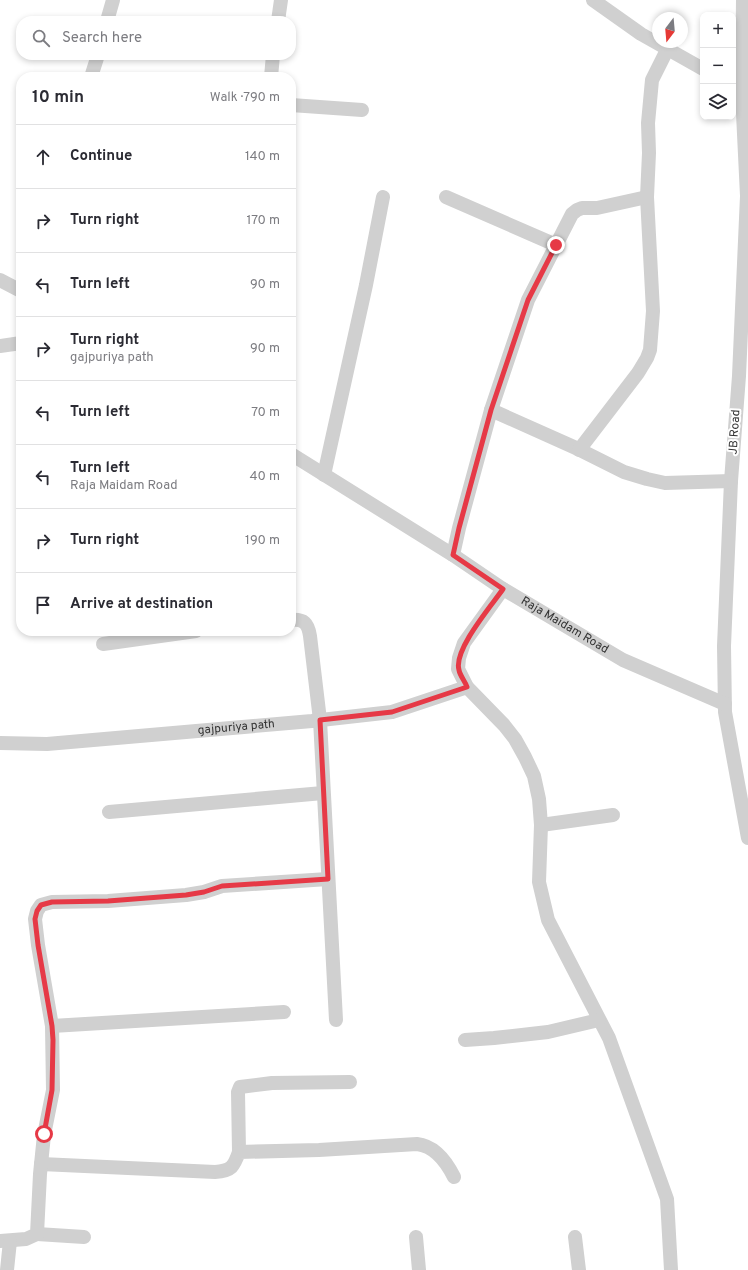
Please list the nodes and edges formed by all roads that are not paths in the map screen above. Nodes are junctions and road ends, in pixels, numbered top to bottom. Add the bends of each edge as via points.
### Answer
1 (113, 0) edge
2 (281, 0) edge
3 (592, 0) edge
4 (745, 10) edge
5 (108, 16) edge
6 (279, 16) edge
7 (652, 40) edge
8 (668, 48) joint
9 (96, 60) edge
10 (273, 60) edge
11 (700, 67) edge
12 (93, 72) edge
13 (272, 72) edge
14 (738, 90) edge
15 (296, 105) edge
16 (362, 110) dead end
17 (383, 197) dead end
18 (446, 197) dead end
19 (647, 197) junction
20 (556, 245) junction
21 (0, 280) edge
22 (746, 284) edge
23 (16, 288) edge
24 (16, 344) edge
25 (0, 346) edge
26 (743, 377) edge
27 (491, 410) junction
28 (579, 450) junction
29 (296, 457) edge
30 (324, 475) junction
31 (731, 481) junction
32 (453, 555) junction
33 (503, 589) junction
34 (296, 620) edge
35 (160, 636) edge
36 (103, 644) dead end
37 (467, 687) junction
38 (725, 704) junction
39 (320, 720) junction
40 (0, 743) edge
41 (323, 793) junction
42 (109, 812) dead end
43 (613, 815) dead end
44 (541, 825) junction
45 (748, 838) edge
46 (328, 879) junction
47 (284, 1012) dead end
48 (336, 1020) dead end
49 (599, 1020) junction
50 (52, 1026) junction
51 (465, 1040) dead end
52 (350, 1082) dead end
53 (239, 1152) junction
54 (41, 1164) junction
55 (454, 1176) dead end
56 (37, 1234) junction
57 (84, 1237) dead end
58 (416, 1237) dead end
59 (575, 1237) dead end
60 (5, 1241) edge
61 (7, 1270) edge
62 (419, 1270) edge
63 (579, 1270) edge
64 (671, 1270) edge

1 - 5 street
2 - 6 street
3 - 7 street
4 - 14 street, JB Road
8 - 11 street
8 - 19 street via 652,80 648,122
9 - 12 street
10 - 13 street
14 - 22 street, JB Road via 747,196
15 - 16 street
17 - 30 street
18 - 20 street
19 - 20 street via 577,210 572,214
19 - 28 street via 653,311 648,358
20 - 27 street via 528,300
21 - 23 street
22 - 26 street, JB Road
24 - 25 street
26 - 31 street, JB Road
27 - 28 street
27 - 32 street
28 - 31 street via 624,472 665,483
29 - 30 street, Raja Maidam Road
30 - 32 street, Raja Maidam Road
31 - 38 street, JB Road via 724,646
32 - 33 street, Raja Maidam Road
33 - 37 street via 464,643 458,669
33 - 38 street, Raja Maidam Road via 623,660
34 - 39 street via 306,622 309,628
35 - 36 street
37 - 39 street, gajpuriya path via 392,712
37 - 44 street via 504,725 525,757 534,776
38 - 45 street, JB Road
39 - 40 street, gajpuriya path via 47,744
39 - 41 street
41 - 42 street
41 - 46 street
43 - 44 street
44 - 49 street via 539,882 548,920
46 - 48 street
46 - 50 street via 222,886 186,895 52,902 41,905 35,919
47 - 50 street
49 - 51 street via 548,1032
49 - 64 street via 609,1038 667,1199
50 - 54 street via 52,1090
52 - 53 street via 272,1083 240,1087
53 - 54 street via 232,1167 216,1172
53 - 55 street via 423,1145 437,1153
54 - 56 street
56 - 57 street
56 - 60 street via 29,1238
58 - 62 street
59 - 63 street
60 - 61 street

